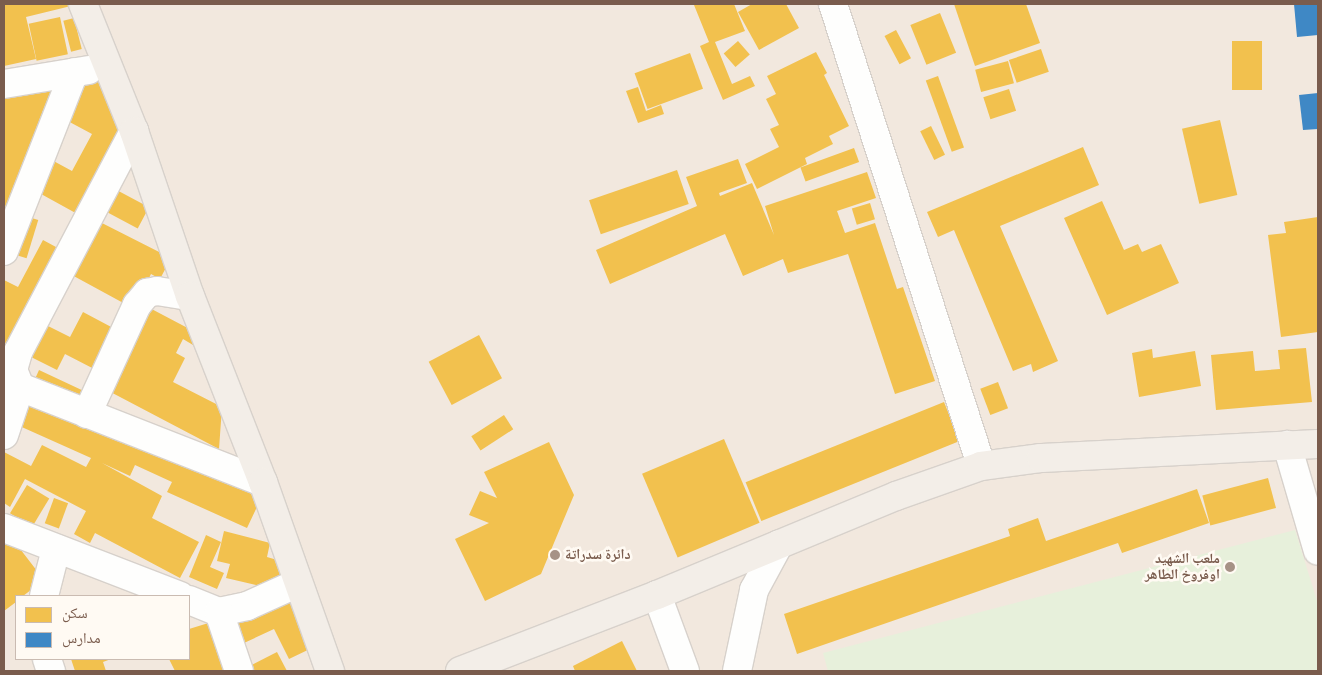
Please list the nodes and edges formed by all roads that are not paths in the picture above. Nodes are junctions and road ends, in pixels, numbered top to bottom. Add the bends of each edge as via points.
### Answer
1 (83, 4) edge
2 (833, 4) edge
3 (106, 65) junction
4 (74, 72) junction
5 (4, 84) edge
6 (134, 131) junction
7 (4, 251) edge
8 (190, 296) junction
9 (20, 387) junction
10 (88, 414) junction
11 (4, 435) edge
12 (1318, 444) edge
13 (1287, 445) junction
14 (981, 466) junction
15 (263, 482) junction
16 (4, 528) edge
17 (779, 544) junction
18 (56, 549) junction
19 (1318, 551) edge
20 (298, 582) junction
21 (44, 595) edge
22 (177, 595) edge
23 (657, 595) junction
24 (190, 600) edge
25 (219, 612) junction
26 (239, 671) edge
27 (330, 671) edge
28 (460, 671) edge
29 (685, 671) edge
30 (737, 671) edge

1 - 3 main road
2 - 14 street
3 - 4 street
3 - 6 main road
4 - 5 street
4 - 7 street
6 - 8 main road
6 - 9 street via 18,352 13,370
8 - 10 street via 157,291 142,299
8 - 15 main road
9 - 10 street
9 - 11 street
10 - 15 street
12 - 13 main road
13 - 14 main road via 1041,458
13 - 19 street
14 - 17 main road
15 - 20 main road
16 - 18 street
17 - 23 main road
17 - 30 street via 754,590
18 - 21 street
18 - 22 street
20 - 25 street via 248,606
20 - 27 main road
23 - 28 main road
23 - 29 street
24 - 25 street
25 - 26 street

